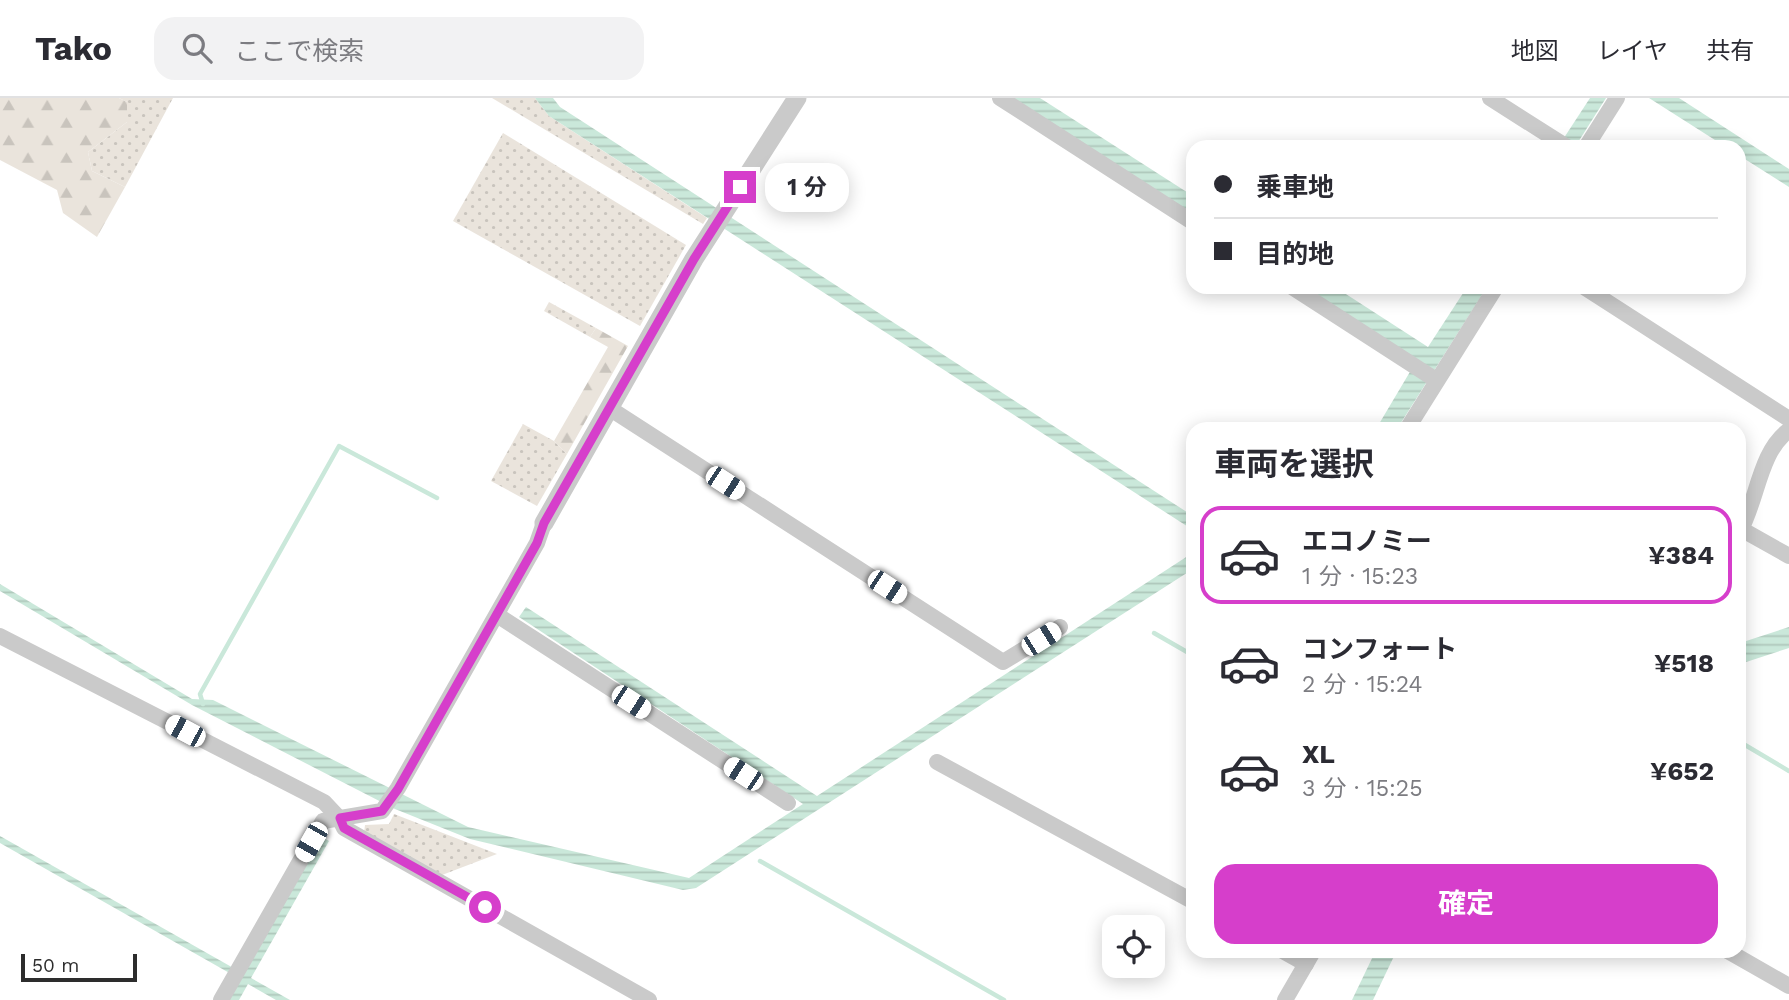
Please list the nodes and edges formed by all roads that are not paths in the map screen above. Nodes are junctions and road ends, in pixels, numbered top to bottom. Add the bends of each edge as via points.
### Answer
1 (797, 98) edge
2 (1000, 98) edge
3 (1490, 98) edge
4 (1617, 98) edge
5 (1556, 140) edge
6 (1590, 140) edge
7 (1186, 218) edge
8 (1303, 294) edge
9 (1491, 294) edge
10 (1595, 294) edge
11 (1436, 380) junction
12 (609, 408) junction
13 (1789, 419) edge
14 (1411, 422) edge
15 (1789, 430) edge
16 (1746, 517) edge
17 (544, 523) joint
18 (1746, 533) edge
19 (1789, 556) edge
20 (496, 615) junction
21 (1060, 627) dead end
22 (0, 636) edge
23 (937, 762) dead end
24 (788, 803) dead end
25 (340, 818) junction
26 (1186, 898) edge
27 (1309, 958) edge
28 (1740, 958) edge
29 (1789, 986) edge
30 (221, 1000) edge
31 (649, 1000) edge
32 (1285, 1000) edge

1 - 12 street via 720,218
2 - 7 street
3 - 5 street
4 - 6 street
8 - 11 street
9 - 11 street
10 - 13 street
11 - 14 street
12 - 17 street
12 - 21 street via 1003,662
15 - 16 street via 1768,454
17 - 20 street
18 - 19 street
20 - 24 street
20 - 25 street via 382,811
22 - 25 street via 324,802
23 - 26 street
25 - 30 street via 323,821
25 - 31 street via 344,828
27 - 32 street
28 - 29 street

